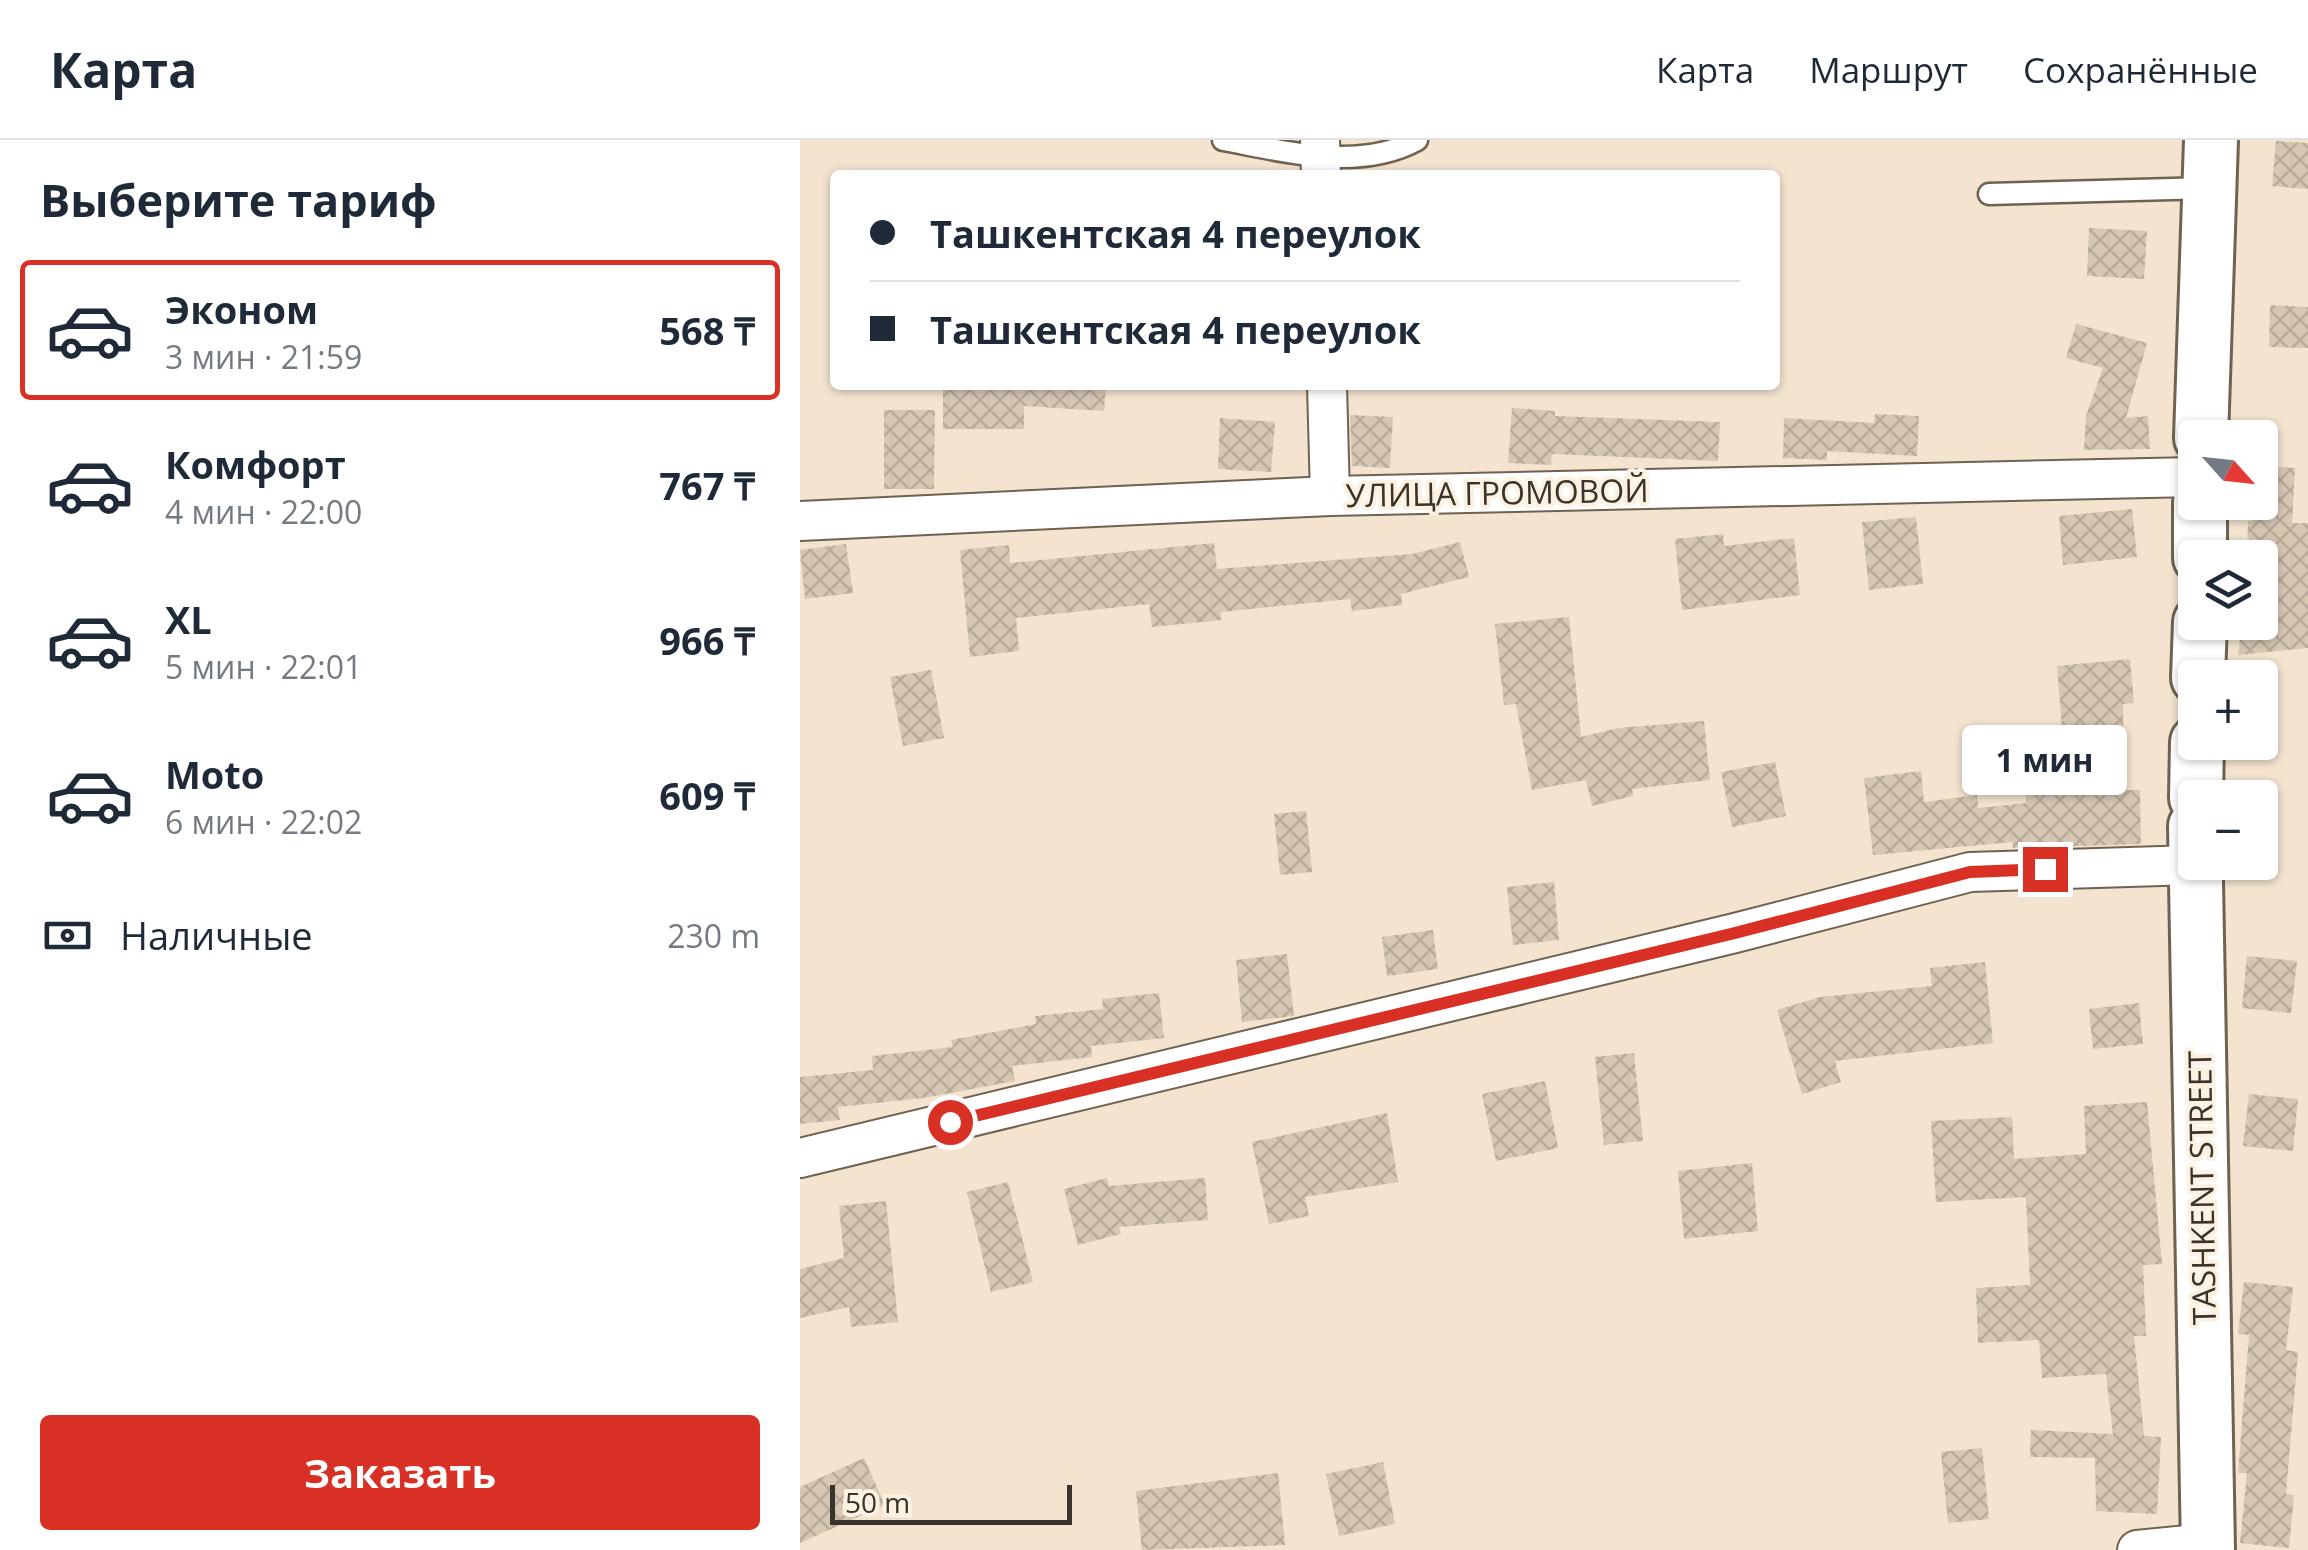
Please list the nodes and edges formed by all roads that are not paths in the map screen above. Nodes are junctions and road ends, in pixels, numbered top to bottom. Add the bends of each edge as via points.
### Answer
1 (1223, 140) edge
2 (1417, 140) edge
3 (1321, 157) edge
4 (2211, 164) edge
5 (1989, 194) dead end
6 (1327, 390) edge
7 (2203, 420) edge
8 (2178, 477) edge
9 (1330, 496) junction
10 (800, 522) edge
11 (2178, 847) edge
12 (2195, 880) edge
13 (800, 1158) edge
14 (2208, 1547) edge
15 (2136, 1550) edge

1 - 3 lane
2 - 3 lane via 1396,152
4 - 5 lane
4 - 7 main road
6 - 9 street
8 - 9 street, УЛИЦА ГРОМОВОЙ
9 - 10 street, УЛИЦА ГРОМОВОЙ
11 - 13 street via 1970,872
12 - 14 main road, TASHKENT STREET
14 - 15 street

